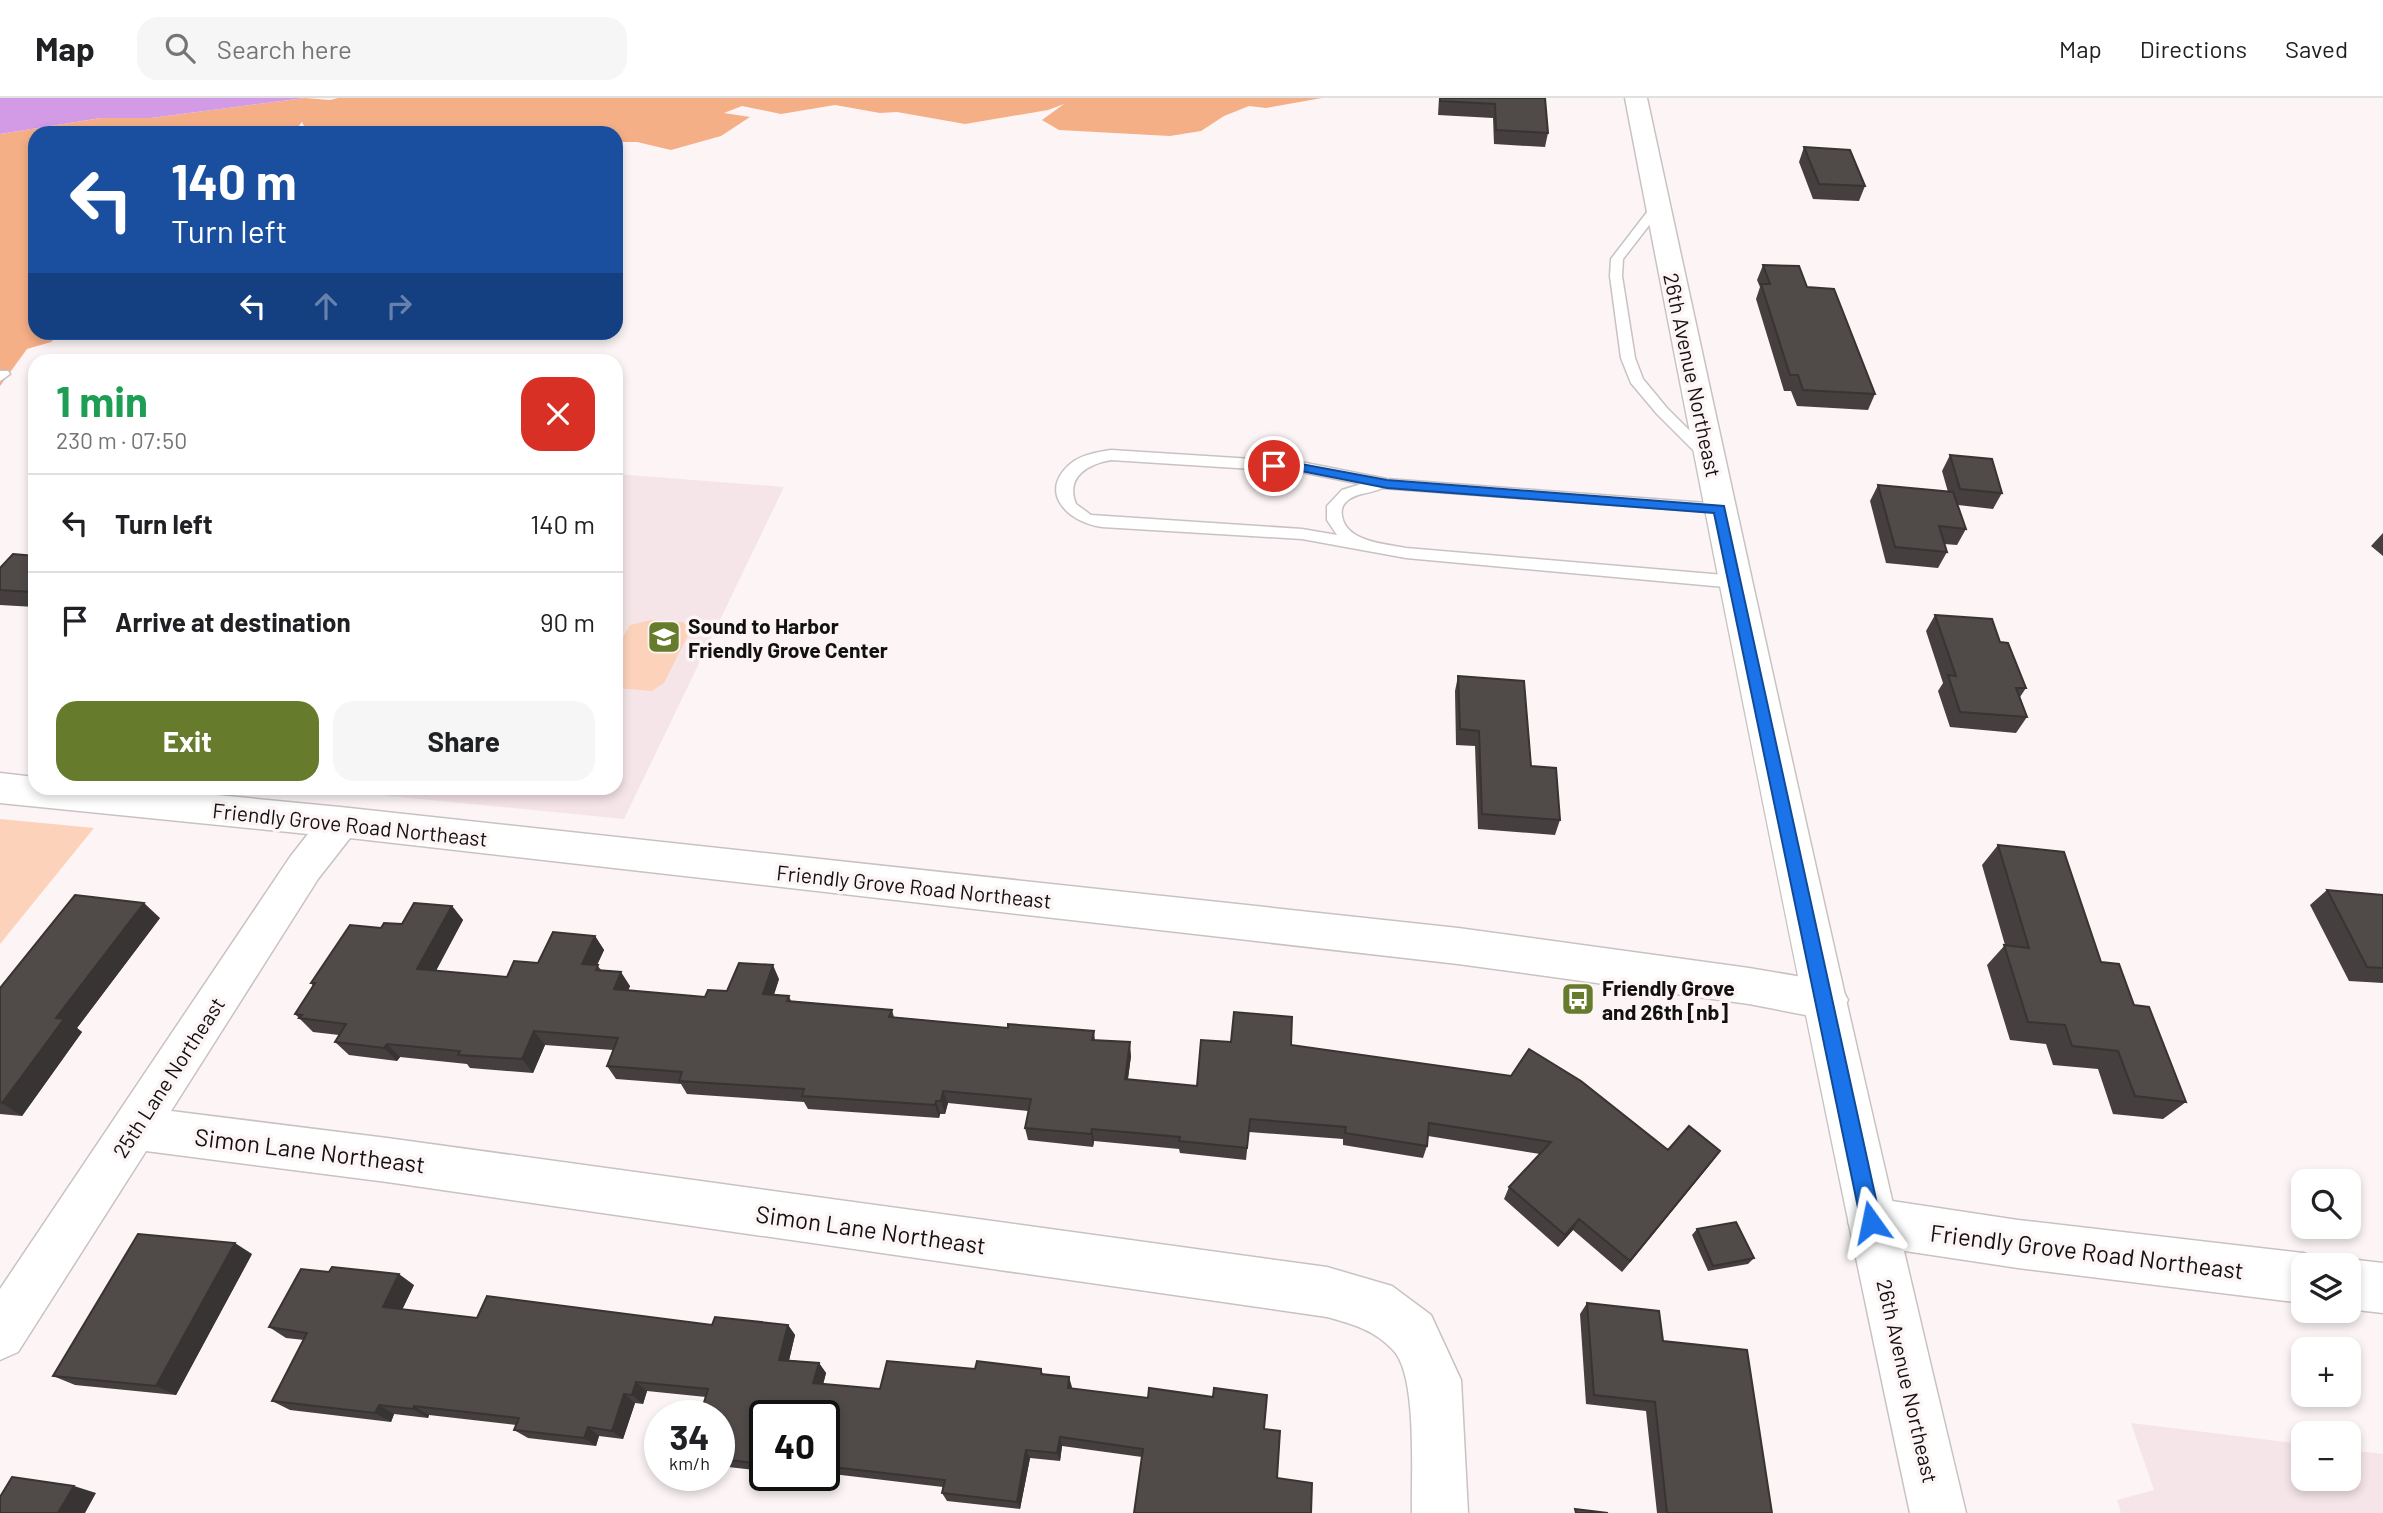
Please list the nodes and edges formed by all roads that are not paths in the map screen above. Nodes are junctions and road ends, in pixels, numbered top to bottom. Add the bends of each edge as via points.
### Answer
1 (1636, 98) edge
2 (1658, 206) junction
3 (1711, 460) junction
4 (1387, 484) junction
5 (1720, 509) junction
6 (1370, 546) junction
7 (1736, 582) junction
8 (0, 788) edge
9 (28, 791) edge
10 (70, 795) edge
11 (340, 822) junction
12 (1826, 1000) junction
13 (135, 1128) junction
14 (1871, 1222) junction
15 (2291, 1277) edge
16 (2361, 1285) edge
17 (2383, 1288) edge
18 (0, 1334) edge
19 (1440, 1513) edge
20 (1938, 1513) edge

1 - 2 street, 26th Avenue Northeast
2 - 3 street, 26th Avenue Northeast
2 - 3 lane via 1618,260 1616,276 1628,358 1636,380 1653,401
3 - 5 street, 26th Avenue Northeast
4 - 5 lane
4 - 6 lane via 1349,492 1333,510 1339,530
4 - 6 lane via 1301,467 1111,455 1079,465 1068,475 1063,490 1067,505 1080,516 1102,522 1302,534
5 - 7 street, 26th Avenue Northeast
6 - 7 lane
7 - 12 street, 26th Avenue Northeast
8 - 9 street, Friendly Grove Road Northeast
10 - 11 street, Friendly Grove Road Northeast
11 - 12 street, Friendly Grove Road Northeast via 1458,946
11 - 13 street, 25th Lane Northeast via 304,867
12 - 14 street, 26th Avenue Northeast
13 - 18 street, 25th Lane Northeast
13 - 19 street, Simon Lane Northeast via 1326,1292 1374,1304 1413,1332 1435,1380
14 - 15 street, Friendly Grove Road Northeast
14 - 20 street, 26th Avenue Northeast
16 - 17 street

